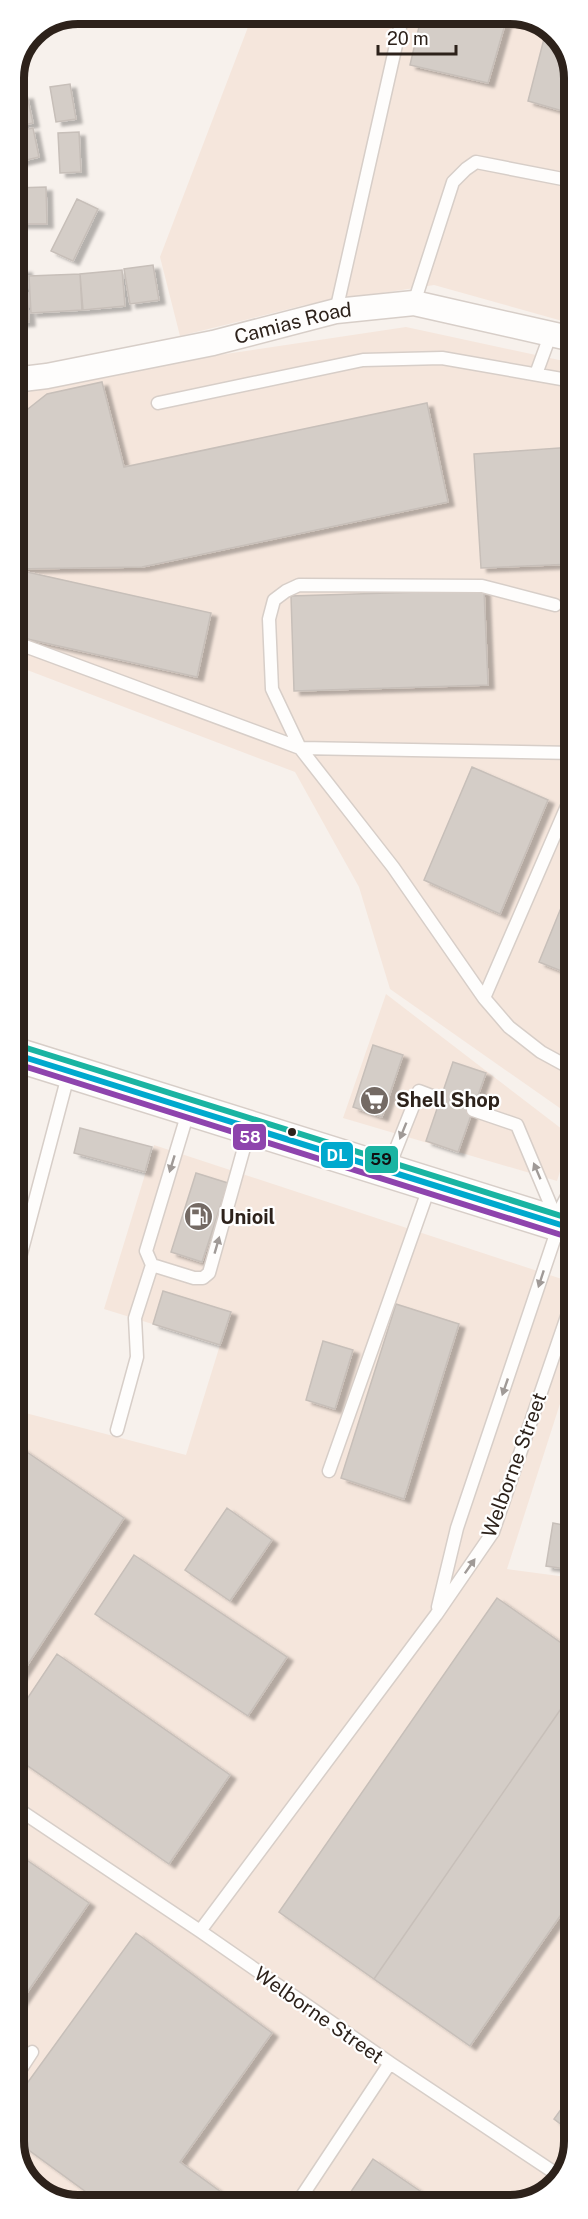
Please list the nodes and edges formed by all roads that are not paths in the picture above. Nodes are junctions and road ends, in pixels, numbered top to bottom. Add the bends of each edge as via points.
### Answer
1 (401, 24) edge
2 (564, 178) edge
3 (414, 303) junction
4 (336, 311) junction
5 (562, 336) edge
6 (536, 374) junction
7 (24, 379) edge
8 (564, 379) edge
9 (158, 404) dead end
10 (555, 605) dead end
11 (24, 646) edge
12 (300, 748) junction
13 (564, 753) edge
14 (564, 813) edge
15 (484, 998) junction
16 (24, 1057) edge
17 (564, 1065) edge
18 (69, 1071) junction
19 (440, 1099) dead end
20 (189, 1108) junction
21 (473, 1110) dead end
22 (250, 1127) junction
23 (387, 1170) junction
24 (430, 1184) junction
25 (564, 1221) edge
26 (564, 1226) edge
27 (564, 1234) edge
28 (24, 1242) edge
29 (152, 1265) junction
30 (564, 1325) edge
31 (117, 1430) dead end
32 (329, 1471) dead end
33 (436, 1615) junction
34 (24, 1812) edge
35 (200, 1931) junction
36 (32, 2052) dead end
37 (390, 2063) junction
38 (24, 2064) edge
39 (554, 2172) edge
40 (303, 2195) edge

1 - 4 lane
2 - 3 lane via 476,162 466,169 453,182
3 - 4 street, Camias Road
3 - 5 street, Camias Road
4 - 7 street, Camias Road via 213,343
5 - 6 lane
6 - 8 lane
6 - 9 lane via 442,358 363,360
10 - 12 lane via 482,586 298,585 286,591 274,600 268,619 273,689
11 - 12 lane
12 - 13 lane
12 - 15 lane via 393,867
14 - 15 lane
15 - 17 lane via 509,1027
16 - 18 highway
18 - 20 highway
18 - 28 lane
19 -> 23 lane via 419,1091
20 - 22 highway
20 -> 29 lane via 146,1251
25 -> 21 lane via 517,1125
22 - 23 highway
29 -> 22 lane via 194,1278 209,1273
23 - 24 highway
24 - 26 highway
24 - 32 lane
27 -> 33 lane, Welborne Street via 523,1332 457,1528
29 - 31 lane via 135,1318 137,1357
33 -> 30 lane, Welborne Street via 493,1532
33 - 35 lane, Welborne Street
34 - 35 lane, Welborne Street
35 - 37 lane, Welborne Street
36 - 38 lane
37 - 39 lane
37 - 40 lane, Welborne Street

